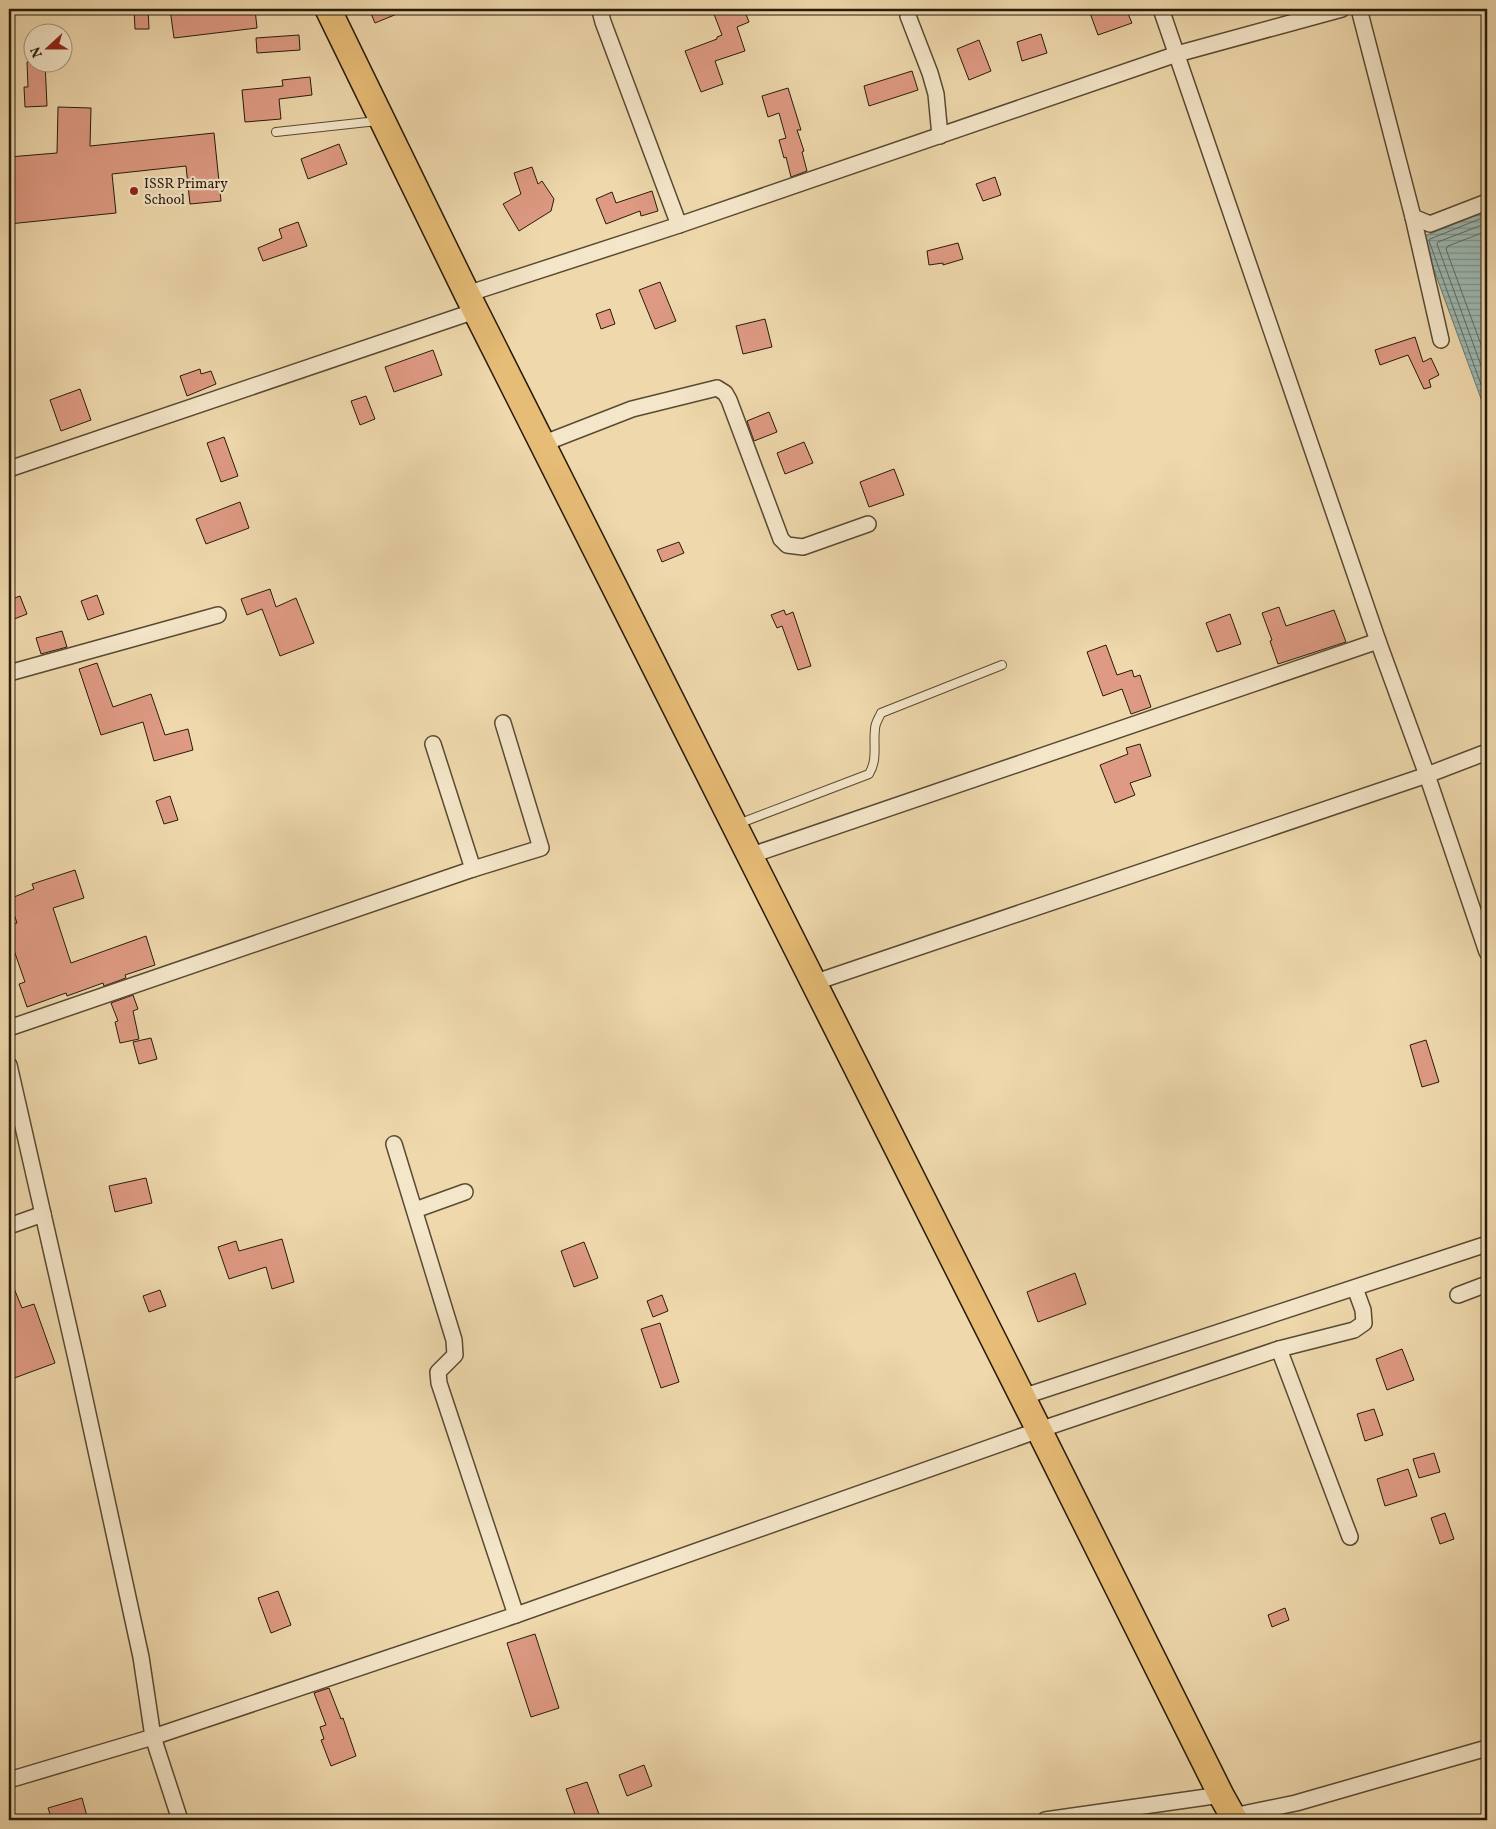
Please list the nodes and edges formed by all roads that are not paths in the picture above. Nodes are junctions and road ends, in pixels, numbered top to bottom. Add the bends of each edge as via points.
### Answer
1 (328, 9) edge
2 (600, 9) edge
3 (1161, 9) edge
4 (1359, 9) edge
5 (1337, 10) edge
6 (908, 16) dead end
7 (1178, 54) junction
8 (382, 120) junction
9 (276, 132) dead end
10 (940, 136) junction
11 (1487, 202) edge
12 (1413, 217) junction
13 (679, 225) junction
14 (471, 302) junction
15 (1441, 340) dead end
16 (542, 444) junction
17 (9, 470) edge
18 (868, 524) dead end
19 (218, 615) dead end
20 (1378, 641) junction
21 (1002, 665) dead end
22 (9, 673) edge
23 (503, 724) dead end
24 (434, 744) dead end
25 (1487, 752) edge
26 (1427, 775) junction
27 (734, 825) junction
28 (749, 856) junction
29 (473, 869) junction
30 (1487, 952) edge
31 (814, 983) junction
32 (9, 1028) edge
33 (9, 1065) edge
34 (394, 1144) dead end
35 (465, 1192) dead end
36 (414, 1210) junction
37 (43, 1214) junction
38 (9, 1226) edge
39 (1487, 1244) edge
40 (1487, 1284) edge
41 (1355, 1288) junction
42 (1458, 1295) dead end
43 (1279, 1349) junction
44 (1022, 1397) junction
45 (1039, 1430) junction
46 (1350, 1537) dead end
47 (516, 1615) junction
48 (153, 1737) junction
49 (1487, 1748) edge
50 (9, 1780) edge
51 (1221, 1795) junction
52 (1234, 1818) edge
53 (180, 1820) edge
54 (1045, 1820) edge

1 - 8 highway
2 - 13 street via 602,22
3 - 7 street
4 - 12 street
5 - 7 street
6 - 10 street via 936,94
7 - 10 street
7 - 20 street
8 - 9 lane
8 - 14 highway
10 - 13 street
11 - 12 street via 1430,224
12 - 15 street
13 - 14 street
14 - 16 highway
14 - 17 street
16 - 18 street via 632,409 717,388 729,400 781,539 787,545 803,547
16 - 27 highway
19 - 22 street
20 - 26 street
20 - 28 street
21 - 27 lane via 881,713 875,727 876,751 869,774
23 - 29 street via 541,848
24 - 29 street
25 - 26 street
26 - 30 street
26 - 31 street
27 - 28 highway
28 - 31 highway
29 - 32 street
31 - 44 highway
33 - 37 street
34 - 36 street
35 - 36 street
36 - 47 street via 454,1340 455,1355 438,1372 439,1383
37 - 38 street
37 - 48 street via 139,1648
39 - 41 street
40 - 42 street
41 - 43 street via 1364,1323 1354,1330
41 - 44 street
43 - 45 street
43 - 46 street
44 - 45 highway
45 - 47 street
45 - 51 highway
47 - 48 street
48 - 50 street
48 - 53 street
49 - 52 street
51 - 52 highway
51 - 54 street

